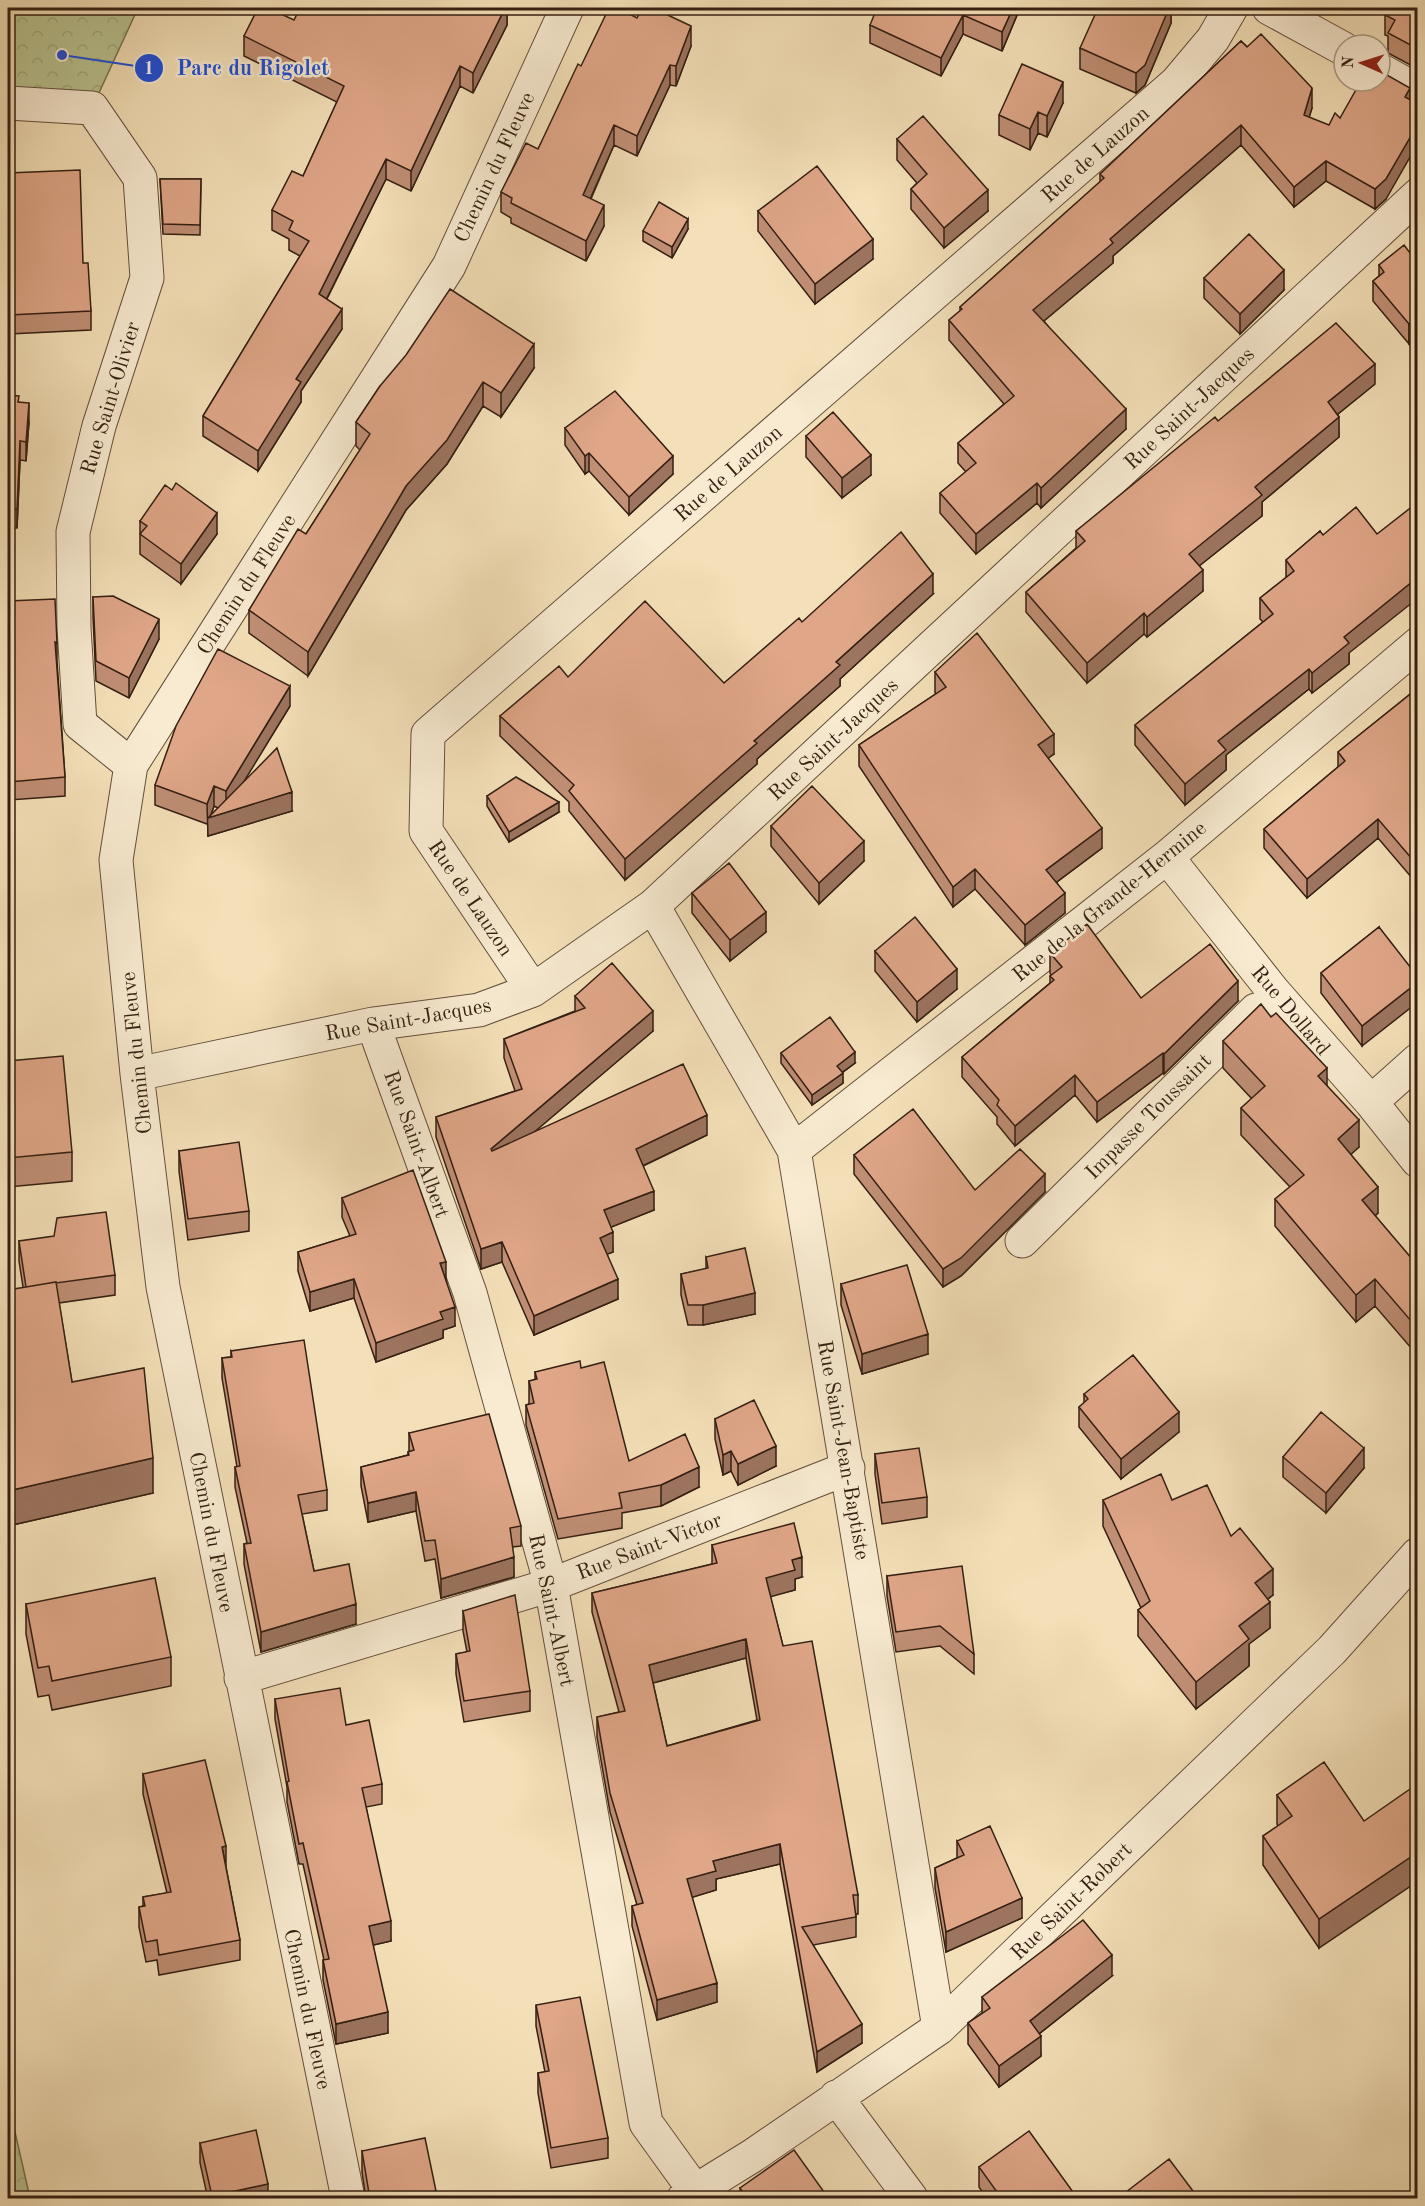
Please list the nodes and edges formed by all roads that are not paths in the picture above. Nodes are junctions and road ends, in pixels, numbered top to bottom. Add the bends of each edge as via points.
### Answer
1 (567, 8) edge
2 (1231, 8) edge
3 (1269, 8) edge
4 (1332, 43) edge
5 (1392, 77) edge
6 (1418, 91) edge
7 (8, 103) edge
8 (1418, 195) edge
9 (1418, 644) edge
10 (131, 765) junction
11 (1167, 857) junction
12 (653, 906) junction
13 (533, 990) junction
14 (1274, 992) junction
15 (373, 1024) junction
16 (1418, 1060) edge
17 (137, 1074) junction
18 (1371, 1102) junction
19 (794, 1149) junction
20 (1418, 1161) edge
21 (1022, 1241) dead end
22 (848, 1468) junction
23 (1418, 1554) edge
24 (551, 1585) junction
25 (241, 1678) junction
26 (939, 2028) junction
27 (836, 2097) junction
28 (693, 2196) edge
29 (348, 2199) edge
30 (911, 2199) edge

1 - 10 street, Chemin du Fleuve via 449,266
2 - 13 street, Rue de Lauzon via 1213,39 1176,83 428,734 426,831
3 - 4 street
5 - 6 street
7 - 10 street, Rue Saint-Olivier via 92,108 140,178 147,278 99,426 73,532 80,724
8 - 12 street, Rue Saint-Jacques
9 - 11 street, Rue de la Grande-Hermine
10 - 17 street, Chemin du Fleuve via 116,860
11 - 14 street, Rue Dollard
11 - 19 street, Rue de la Grande-Hermine
12 - 13 street, Rue Saint-Jacques
12 - 19 street, Rue Saint-Jean-Baptiste
13 - 15 street, Rue Saint-Jacques via 479,1010
14 - 18 street, Rue Dollard
14 - 21 street, Impasse Toussaint
15 - 17 street, Rue Saint-Jacques
15 - 24 street, Rue Saint-Albert via 470,1293
16 - 18 street
17 - 25 street, Chemin du Fleuve via 164,1287
18 - 20 street, Rue Dollard
19 - 22 street, Rue Saint-Jean-Baptiste
22 - 24 street, Rue Saint-Victor
22 - 26 street, Rue Saint-Jean-Baptiste
23 - 26 street, Rue Saint-Robert via 1332,1650
24 - 25 street, Rue Saint-Victor
24 - 28 street, Rue Saint-Albert via 646,2123
25 - 29 street, Chemin du Fleuve
26 - 27 street, Rue Saint-Robert
27 - 28 street, Rue Saint-Robert
27 - 30 street

